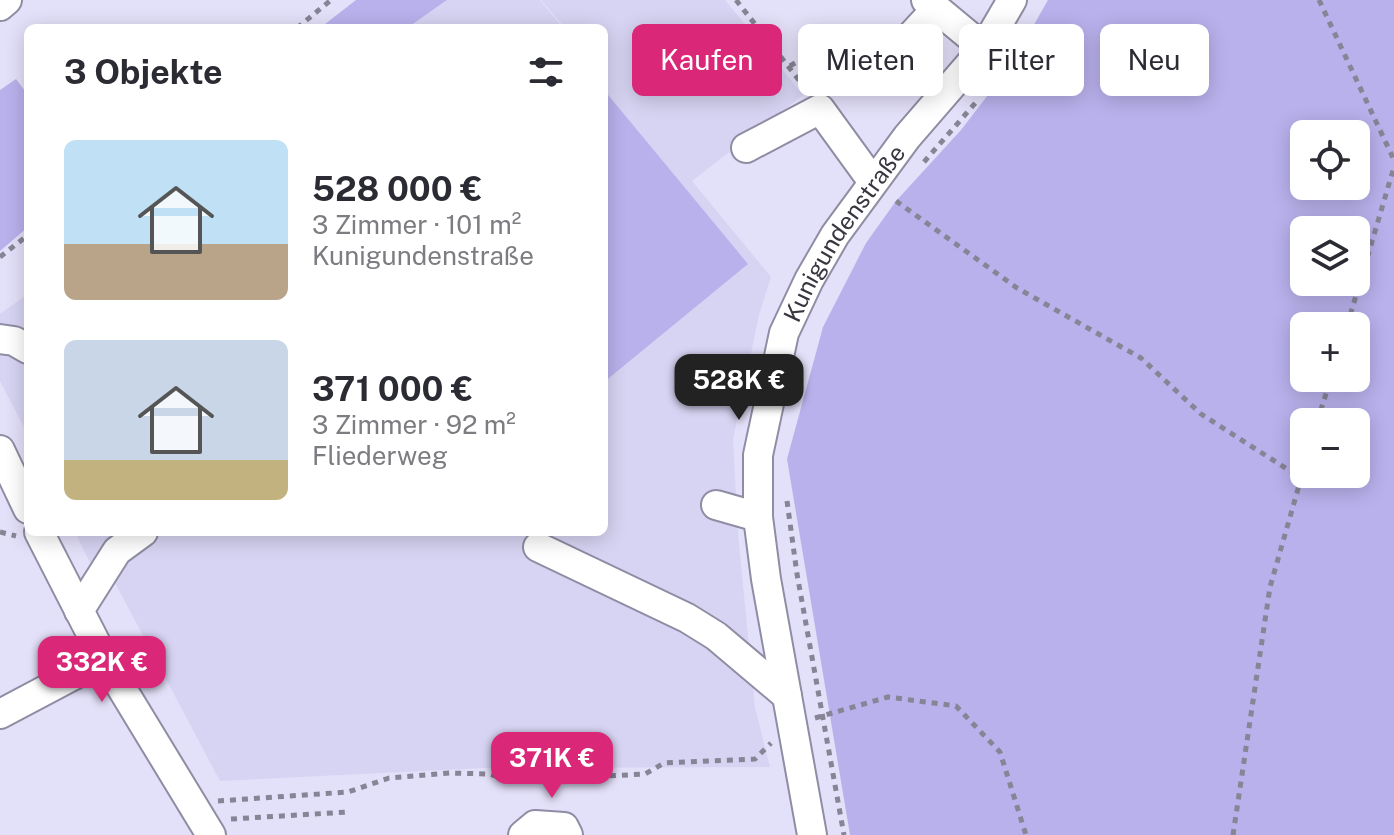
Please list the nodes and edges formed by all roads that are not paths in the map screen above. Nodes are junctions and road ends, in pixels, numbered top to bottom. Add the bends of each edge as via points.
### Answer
1 (7, 0) edge
2 (1012, 0) edge
3 (931, 4) edge
4 (0, 6) edge
5 (918, 24) edge
6 (998, 24) edge
7 (959, 27) edge
8 (959, 77) edge
9 (746, 148) dead end
10 (887, 196) junction
11 (0, 339) edge
12 (24, 347) edge
13 (727, 379) dead end
14 (771, 394) junction
15 (0, 450) edge
16 (24, 501) edge
17 (716, 505) dead end
18 (758, 517) junction
19 (41, 536) edge
20 (138, 536) edge
21 (538, 547) dead end
22 (79, 611) junction
23 (104, 659) junction
24 (789, 709) junction
25 (0, 714) edge
26 (202, 819) edge
27 (523, 835) edge
28 (568, 835) edge
29 (812, 835) edge

1 - 4 street
2 - 6 street, Kunigundenstraße
3 - 5 street
3 - 7 street
8 - 10 street, Kunigundenstraße via 907,137
9 - 10 street via 820,109
10 - 14 street, Kunigundenstraße via 835,235 784,333
11 - 12 street
13 - 14 street
14 - 18 street, Kunigundenstraße via 758,455
15 - 16 street
17 - 18 street
18 - 24 street, Kunigundenstraße
19 - 22 street
20 - 22 street via 117,551
21 - 24 street via 716,636
22 - 23 street
23 - 25 street
23 - 26 street
24 - 29 street, Kunigundenstraße
27 - 28 street via 535,825 564,827

